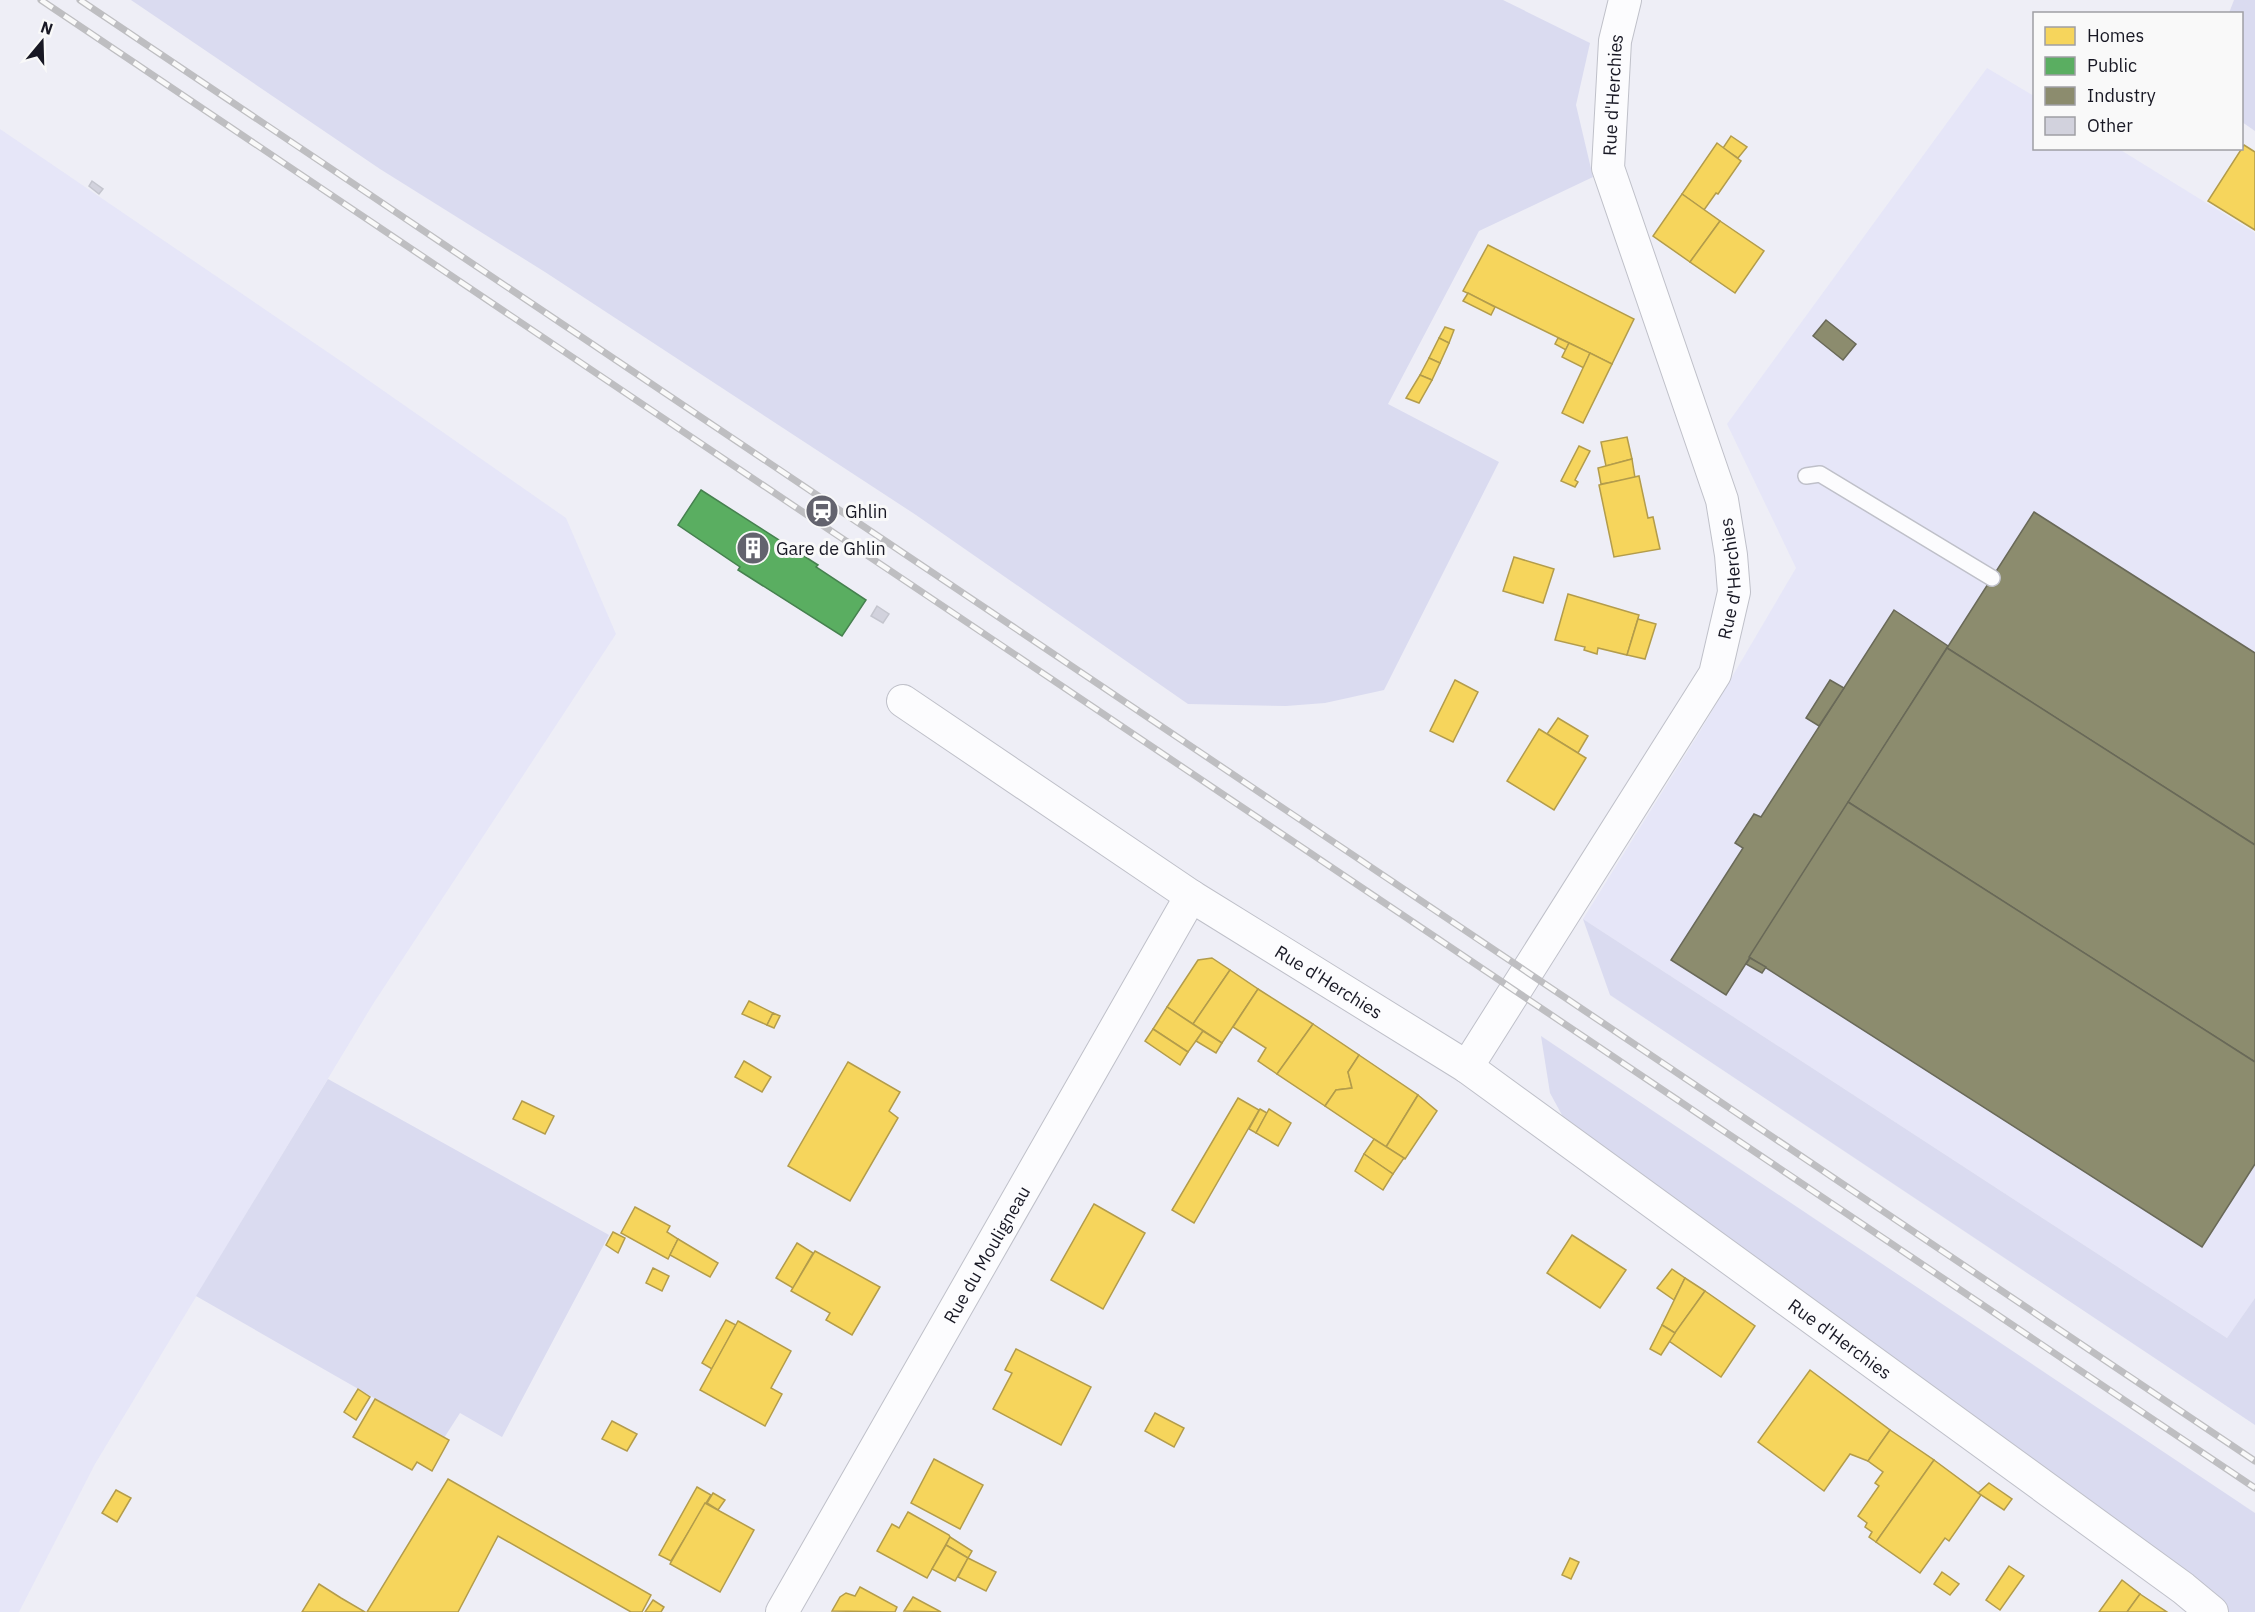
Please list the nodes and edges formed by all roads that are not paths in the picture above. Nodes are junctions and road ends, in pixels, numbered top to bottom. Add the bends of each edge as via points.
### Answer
1 (1625, 0) edge
2 (1806, 476) dead end
3 (1992, 578) dead end
4 (903, 701) dead end
5 (1191, 896) junction
6 (1467, 1067) junction
7 (782, 1612) edge
8 (2211, 1612) edge

1 - 6 street, Rue d'Herchies via 1615,41 1608,168 1722,500 1734,592 1715,674
2 - 3 lane via 1820,474
4 - 5 street, Rue d'Herchies
5 - 6 street, Rue d'Herchies
5 - 7 street, Rue du Mouligneau
6 - 8 street, Rue d'Herchies

